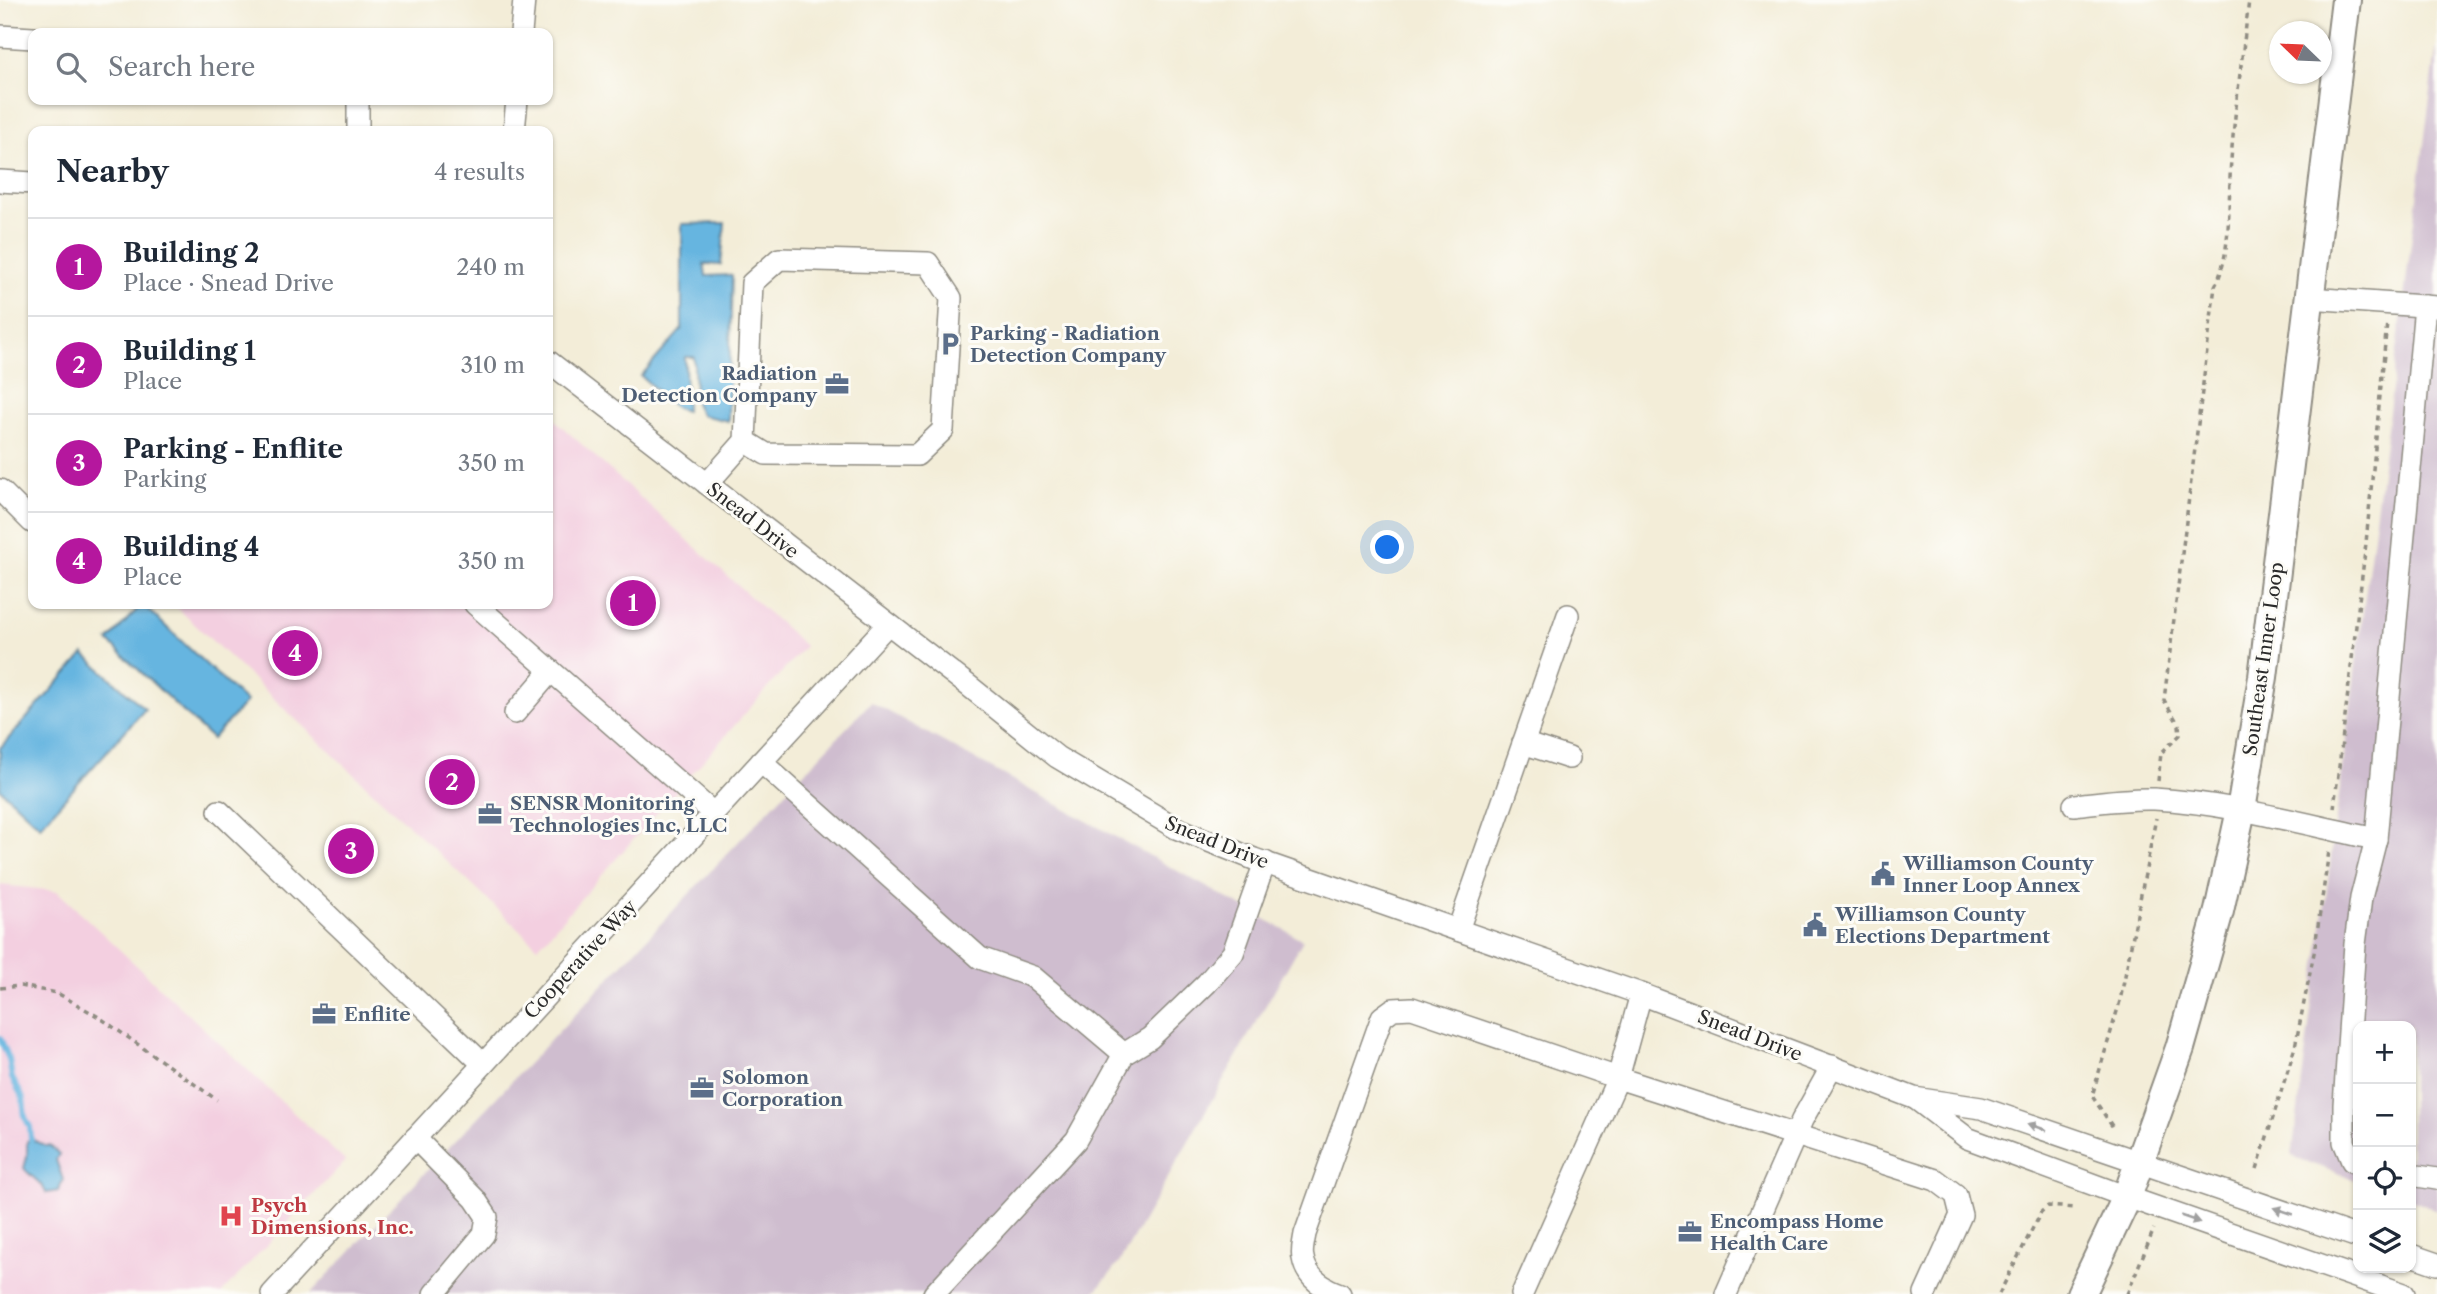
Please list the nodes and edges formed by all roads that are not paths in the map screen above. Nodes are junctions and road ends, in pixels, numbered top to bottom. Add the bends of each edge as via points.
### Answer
1 (524, 0) edge
2 (2346, 0) edge
3 (522, 28) edge
4 (0, 36) edge
5 (28, 38) edge
6 (358, 105) edge
7 (517, 105) edge
8 (358, 126) edge
9 (514, 126) edge
10 (0, 181) edge
11 (28, 183) edge
12 (2309, 298) junction
13 (2431, 307) edge
14 (2429, 349) edge
15 (553, 365) edge
16 (745, 441) junction
17 (707, 484) junction
18 (0, 490) edge
19 (28, 518) edge
20 (481, 609) edge
21 (1568, 614) dead end
22 (888, 624) junction
23 (551, 671) junction
24 (515, 713) dead end
25 (1523, 743) junction
26 (1569, 758) dead end
27 (761, 762) junction
28 (2074, 805) dead end
29 (2241, 810) junction
30 (219, 811) dead end
31 (713, 813) junction
32 (2376, 839) junction
33 (1265, 863) junction
34 (1458, 930) junction
35 (1641, 993) junction
36 (1124, 1054) junction
37 (483, 1064) junction
38 (1832, 1066) junction
39 (1618, 1077) junction
40 (1914, 1098) junction
41 (1796, 1134) junction
42 (415, 1138) junction
43 (2141, 1162) junction
44 (2353, 1162) edge
45 (2416, 1176) edge
46 (2437, 1179) edge
47 (2127, 1197) junction
48 (2353, 1235) edge
49 (2416, 1257) edge
50 (2437, 1265) edge
51 (272, 1294) edge
52 (433, 1294) edge
53 (934, 1294) edge
54 (1340, 1294) edge
55 (1522, 1294) edge
56 (1726, 1294) edge
57 (1925, 1294) edge
58 (2081, 1294) edge
59 (2404, 1294) edge

1 - 3 street
2 - 12 main road, Southeast Inner Loop
4 - 5 street
6 - 8 street
7 - 9 street
10 - 11 street
12 - 13 street
12 - 29 main road, Southeast Inner Loop via 2263,677
13 - 14 street
14 - 32 street
15 - 17 street, Snead Drive
16 - 16 street via 766,454 917,455 934,439 943,430 951,298 928,263 779,259 752,283
16 - 17 street
17 - 22 street, Snead Drive
18 - 19 street
20 - 23 street
21 - 25 street
22 - 27 street, Cooperative Way
22 - 33 street, Snead Drive via 1056,757 1175,828
23 - 24 street
23 - 31 street
25 - 26 street
25 - 34 street
27 - 31 street, Cooperative Way
27 - 36 street via 980,958 1033,977
28 - 29 street via 2152,799
29 - 32 street
29 - 43 main road, Southeast Inner Loop via 2216,922
30 - 37 street
31 - 37 street, Cooperative Way
32 - 44 street via 2361,898 2344,1105 2343,1142
33 - 34 street, Snead Drive
33 - 36 street via 1233,953 1150,1038
34 - 35 street, Snead Drive
35 - 38 street, Snead Drive
35 - 39 street
36 - 53 street via 1076,1140
37 - 42 street, Cooperative Way
38 - 40 street, Snead Drive
38 - 41 street
39 - 41 street
39 - 54 street via 1412,1008 1392,1009 1382,1017 1305,1234 1302,1258 1312,1278
39 - 55 street
43 -> 40 street, Snead Drive via 1981,1108
40 - 47 street, Snead Drive via 1967,1138
41 - 56 street
41 - 57 street via 1936,1180 1956,1195 1961,1215
42 - 51 street, Cooperative Way
42 - 52 street via 487,1217 484,1234
43 - 47 main road, Southeast Inner Loop
48 -> 43 street, Snead Drive
45 - 46 street
47 - 58 main road, Southeast Inner Loop
47 -> 59 street, Snead Drive
49 - 50 street

